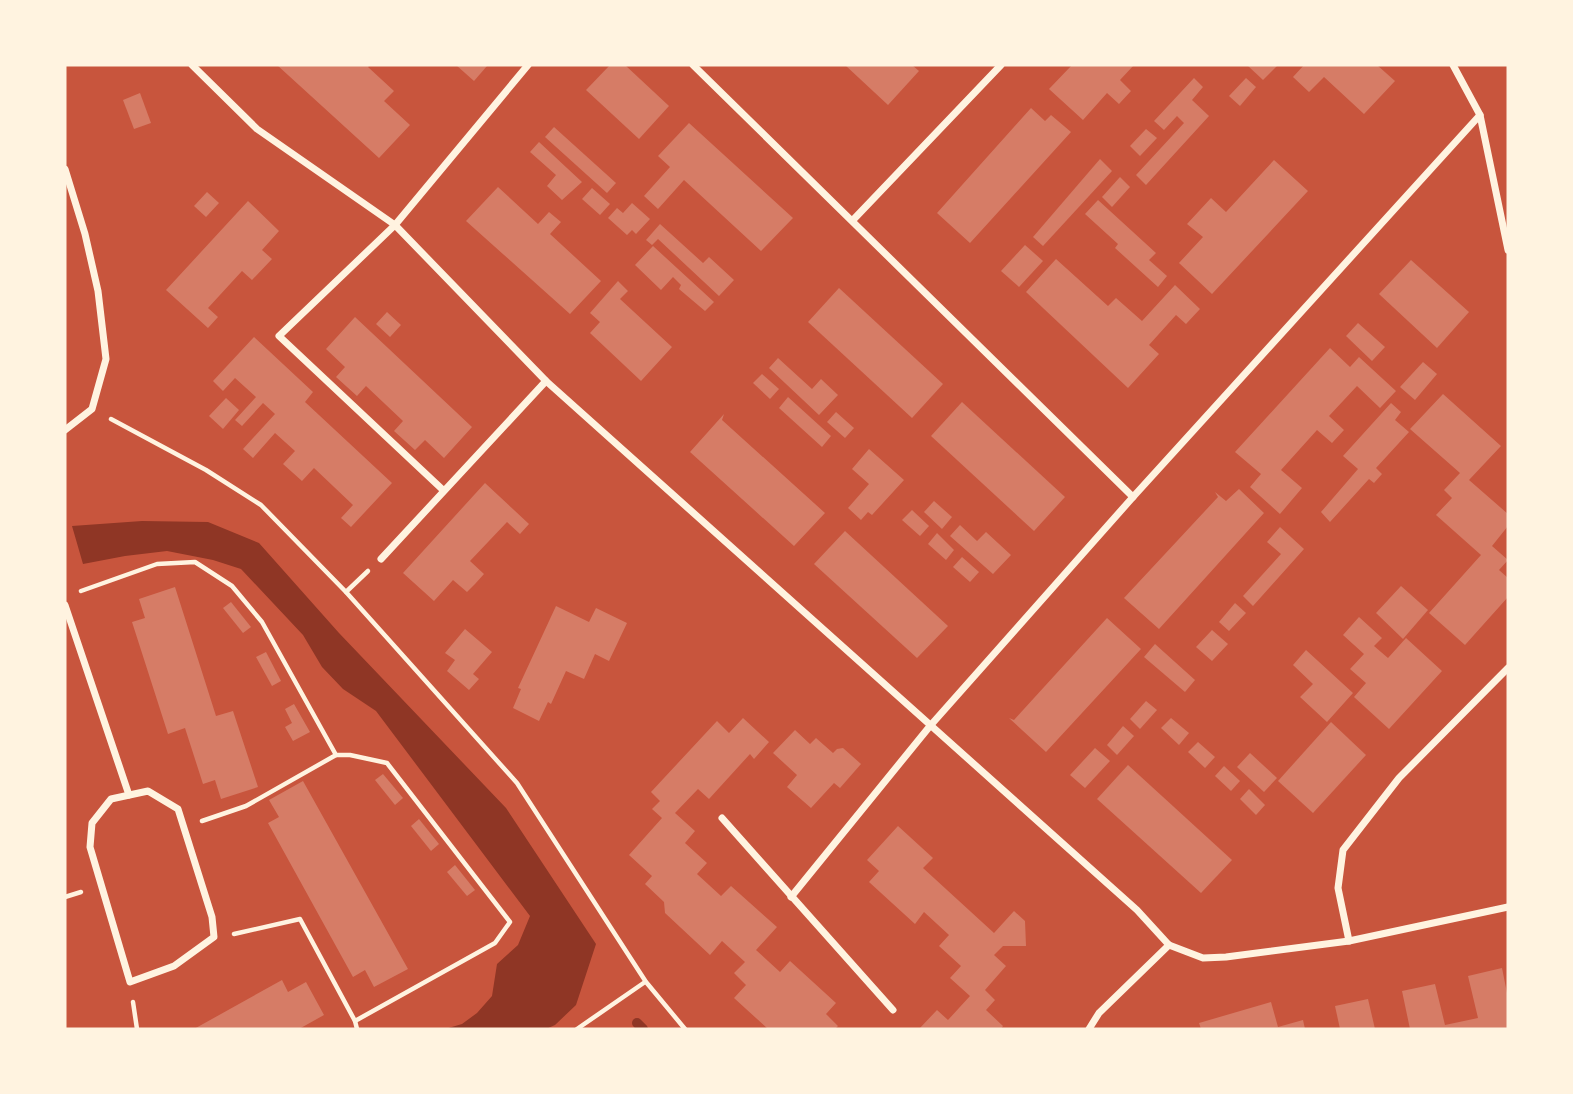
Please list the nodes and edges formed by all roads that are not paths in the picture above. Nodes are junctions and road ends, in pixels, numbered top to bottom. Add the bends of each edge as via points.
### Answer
1 (191, 65) edge
2 (528, 65) edge
3 (693, 65) edge
4 (1001, 65) edge
5 (1453, 65) edge
6 (1480, 116) junction
7 (65, 169) edge
8 (853, 220) junction
9 (395, 225) junction
10 (1508, 250) edge
11 (546, 381) junction
12 (65, 430) edge
13 (443, 491) junction
14 (1133, 497) junction
15 (381, 559) dead end
16 (65, 606) edge
17 (1508, 668) edge
18 (930, 726) junction
19 (129, 795) junction
20 (722, 818) dead end
21 (792, 897) junction
22 (1508, 907) edge
23 (1349, 941) junction
24 (1169, 945) junction
25 (893, 1010) dead end
26 (1089, 1029) edge

1 - 9 street via 257,128
2 - 9 street
3 - 8 street
4 - 8 street
5 - 6 street
6 - 10 street
6 - 14 street
7 - 12 street via 98,291 106,359 92,409
8 - 14 street
9 - 11 street
9 - 13 street via 279,336
11 - 13 street
11 - 18 street
13 - 15 street
14 - 18 street
16 - 19 street
17 - 23 street via 1399,778 1343,850 1338,888
18 - 21 street
18 - 24 street via 1137,910
19 - 19 street via 111,799 92,823 90,847 130,982 174,966 214,937 178,809 148,791
20 - 21 street
21 - 25 street
22 - 23 street
23 - 24 street via 1203,958
24 - 26 street via 1099,1013

